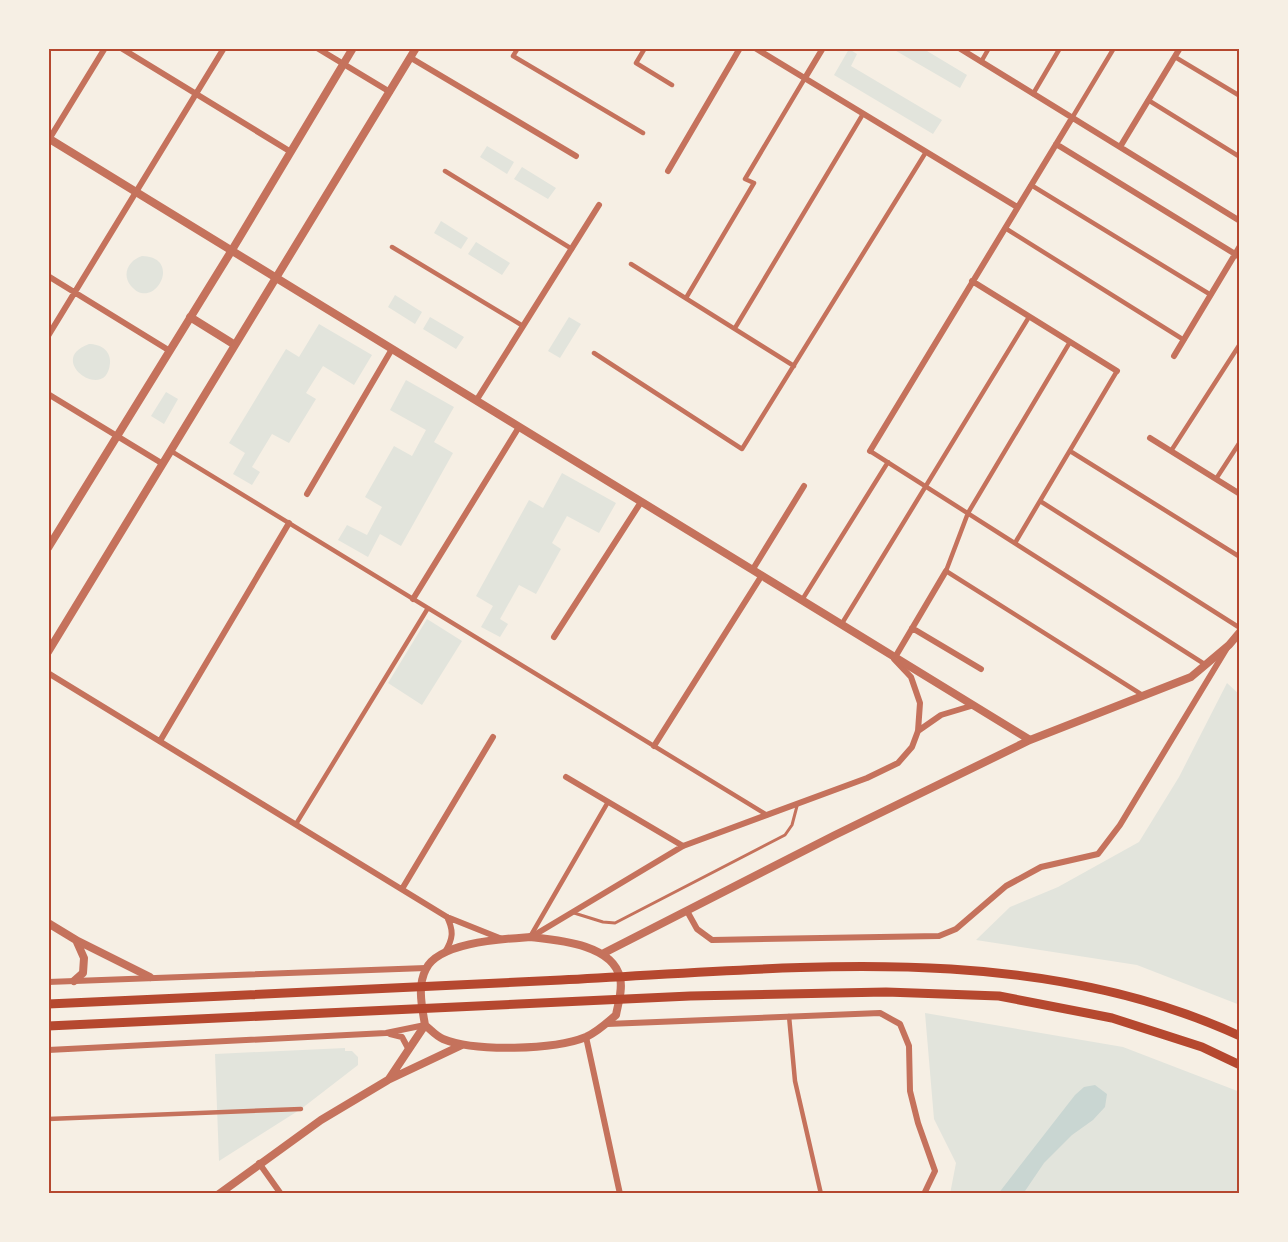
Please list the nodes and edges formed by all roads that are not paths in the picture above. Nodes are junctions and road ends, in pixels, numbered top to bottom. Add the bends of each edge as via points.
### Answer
1 (105, 48) edge
2 (121, 48) edge
3 (224, 48) edge
4 (317, 48) edge
5 (353, 48) edge
6 (416, 48) edge
7 (518, 48) edge
8 (645, 48) edge
9 (740, 48) edge
10 (755, 48) edge
11 (812, 48) edge
12 (959, 48) edge
13 (989, 48) edge
14 (1060, 48) edge
15 (1114, 48) edge
16 (1180, 48) edge
17 (821, 50) edge
18 (411, 57) junction
19 (1175, 57) junction
20 (981, 62) junction
21 (344, 64) junction
22 (805, 78) junction
23 (672, 85) dead end
24 (390, 92) junction
25 (196, 94) junction
26 (1033, 94) junction
27 (1240, 96) edge
28 (1148, 100) junction
29 (863, 114) junction
30 (1072, 118) junction
31 (643, 133) dead end
32 (49, 139) edge
33 (1056, 144) junction
34 (1120, 147) junction
35 (291, 152) junction
36 (926, 152) junction
37 (576, 156) dead end
38 (1240, 157) edge
39 (446, 171) dead end
40 (668, 171) dead end
41 (1031, 185) junction
42 (136, 192) junction
43 (599, 205) dead end
44 (1017, 207) junction
45 (1240, 221) edge
46 (1005, 228) junction
47 (1240, 246) edge
48 (392, 247) dead end
49 (572, 249) junction
50 (232, 250) junction
51 (1238, 256) edge
52 (631, 264) dead end
53 (48, 276) edge
54 (276, 278) junction
55 (972, 281) junction
56 (75, 292) junction
57 (1211, 295) junction
58 (686, 298) junction
59 (1029, 317) junction
60 (190, 318) junction
61 (523, 326) junction
62 (735, 328) junction
63 (48, 336) edge
64 (1184, 340) junction
65 (1070, 342) junction
66 (1240, 344) edge
67 (235, 345) junction
68 (392, 349) junction
69 (170, 351) junction
70 (594, 353) dead end
71 (1174, 356) dead end
72 (794, 366) junction
73 (1117, 371) joint
74 (48, 394) edge
75 (476, 401) junction
76 (519, 427) junction
77 (117, 436) junction
78 (1150, 438) dead end
79 (1240, 442) edge
80 (171, 451) junction
81 (870, 451) joint
82 (1070, 451) junction
83 (1172, 451) junction
84 (888, 462) junction
85 (163, 464) junction
86 (1216, 479) junction
87 (804, 486) dead end
88 (925, 486) junction
89 (307, 494) dead end
90 (1240, 494) edge
91 (1040, 501) junction
92 (640, 502) junction
93 (968, 513) junction
94 (289, 523) junction
95 (1015, 543) junction
96 (48, 548) edge
97 (1240, 557) edge
98 (753, 569) junction
99 (946, 572) junction
100 (762, 575) junction
101 (413, 599) junction
102 (802, 600) junction
103 (428, 608) junction
104 (841, 625) junction
105 (912, 628) junction
106 (1240, 630) edge
107 (554, 637) dead end
108 (1229, 645) junction
109 (48, 652) edge
110 (894, 658) junction
111 (1206, 664) junction
112 (981, 669) dead end
113 (1214, 670) junction
114 (48, 673) edge
115 (1144, 696) junction
116 (971, 706) junction
117 (918, 730) junction
118 (493, 737) dead end
119 (1030, 740) junction
120 (160, 741) junction
121 (654, 746) junction
122 (566, 777) dead end
123 (608, 802) junction
124 (798, 804) junction
125 (767, 815) junction
126 (296, 824) junction
127 (684, 846) junction
128 (402, 889) junction
129 (687, 911) junction
130 (572, 912) junction
131 (447, 917) junction
132 (48, 923) edge
133 (530, 937) junction
134 (502, 939) junction
135 (76, 940) junction
136 (445, 953) junction
137 (602, 954) junction
138 (426, 968) junction
139 (150, 977) junction
140 (620, 977) junction
141 (74, 981) junction
142 (48, 982) edge
143 (421, 987) junction
144 (619, 1000) junction
145 (48, 1004) edge
146 (422, 1009) junction
147 (789, 1016) junction
148 (606, 1024) junction
149 (425, 1025) junction
150 (48, 1026) edge
151 (386, 1034) junction
152 (1240, 1036) edge
153 (586, 1037) junction
154 (462, 1045) junction
155 (48, 1050) edge
156 (409, 1050) junction
157 (1240, 1065) edge
158 (388, 1080) junction
159 (301, 1109) dead end
160 (48, 1119) edge
161 (259, 1164) junction
162 (219, 1194) edge
163 (282, 1194) edge
164 (620, 1194) edge
165 (821, 1194) edge
166 (924, 1194) edge

1 - 32 street
2 - 25 street
3 - 25 street
4 - 21 street
5 - 21 street
6 - 18 street
7 - 31 street via 513,56
8 - 23 street via 636,63
9 - 40 street
10 - 22 street
11 - 17 street
12 - 20 street
13 - 20 street
14 - 26 street
15 - 30 street
16 - 19 street
17 - 22 street
18 - 24 street
18 - 37 street
19 - 27 street
19 - 28 street
20 - 26 street
21 - 24 street
21 - 35 street
22 - 29 street
22 - 58 street via 745,178 754,183
24 - 54 street
25 - 35 street
25 - 42 street
26 - 30 street
28 - 34 street
28 - 38 street
29 - 36 street
29 - 62 street
30 - 33 street
30 - 34 street
32 - 42 street
33 - 41 street
33 - 51 street
34 - 45 street
35 - 50 street
36 - 44 street
36 - 72 street
39 - 49 street
41 - 44 street
41 - 57 street
42 - 50 street
42 - 56 street
43 - 49 street
44 - 46 street
46 - 55 street
46 - 64 street
47 - 51 street
48 - 61 street
49 - 61 street
50 - 54 street
50 - 60 street
51 - 57 street
52 - 58 street
53 - 56 street
54 - 67 street
54 - 68 street
55 - 59 street
55 - 81 street
56 - 63 street
56 - 69 street
57 - 64 street
58 - 62 street
59 - 65 street
59 - 88 street
60 - 67 street
60 - 69 street
61 - 75 street
62 - 72 street
64 - 71 street
65 - 73 street
65 - 93 street
66 - 83 street
67 - 80 street
68 - 75 street
68 - 89 street
69 - 77 street
70 - 72 street via 742,448
73 - 82 street
74 - 77 street
75 - 76 street
76 - 92 street
76 - 101 street
77 - 85 street
77 - 96 street
78 - 83 street
79 - 86 street
80 - 85 street
80 - 94 street
81 - 84 street
82 - 91 street
82 - 97 street
83 - 86 street
84 - 88 street
84 - 102 street
85 - 109 street
86 - 90 street
87 - 98 street
88 - 93 street
88 - 104 street
91 - 95 street
91 - 106 street
92 - 98 street
92 - 107 street
93 - 95 street
93 - 99 street
94 - 101 street
94 - 120 street
95 - 111 street
98 - 100 street
99 - 105 street
99 - 115 street
100 - 102 street
100 - 121 street
101 - 103 street
102 - 104 street
103 - 121 street
103 - 126 street
104 - 110 street
105 - 110 street
105 - 112 street
106 - 108 street
108 - 111 street
108 - 113 street
110 - 116 street
110 - 117 street via 911,677 920,703
111 - 113 street
111 - 115 street via 1191,677
113 - 129 street via 1120,825 1098,854 1041,867 1006,886 956,929 939,936 712,940 697,930
114 - 120 street
115 - 119 street
116 - 117 street via 941,715
116 - 119 street
117 - 124 street via 912,747 898,764
118 - 128 street
119 - 129 street
120 - 126 street
121 - 125 street
122 - 123 street
123 - 127 street
123 - 133 street
124 - 125 street
124 - 130 lane via 792,825 784,835 615,923
125 - 127 street
126 - 128 street
127 - 130 street
128 - 131 street
129 - 137 street
130 - 133 street
131 - 134 street
131 - 136 street via 452,938
132 - 135 street
133 - 134 street
133 - 137 street via 569,942
134 - 136 street via 472,943
135 - 139 street
135 - 141 street via 84,958 83,973
136 - 138 street
137 - 140 street via 613,963
138 - 139 street
138 - 143 street
139 - 141 street
140 - 143 main road
140 - 144 street
140 - 152 main road via 867,967 997,972 1119,994
141 - 142 street
143 - 145 main road
143 - 146 street
144 - 146 main road
144 - 148 street via 616,1015
144 - 157 main road via 886,992 999,996 1112,1018 1202,1047
146 - 149 street
146 - 150 main road
147 - 148 street
147 - 165 street via 795,1081
147 - 166 street via 880,1013 900,1024 909,1046 910,1091 935,1171
148 - 153 street
149 - 151 street
149 - 154 street via 440,1038
149 - 156 street
151 - 155 street
151 - 156 street via 402,1037
153 - 154 street via 551,1045
153 - 164 street
154 - 158 street
156 - 158 street
158 - 161 street via 321,1120
159 - 160 street
161 - 162 street
161 - 163 street

